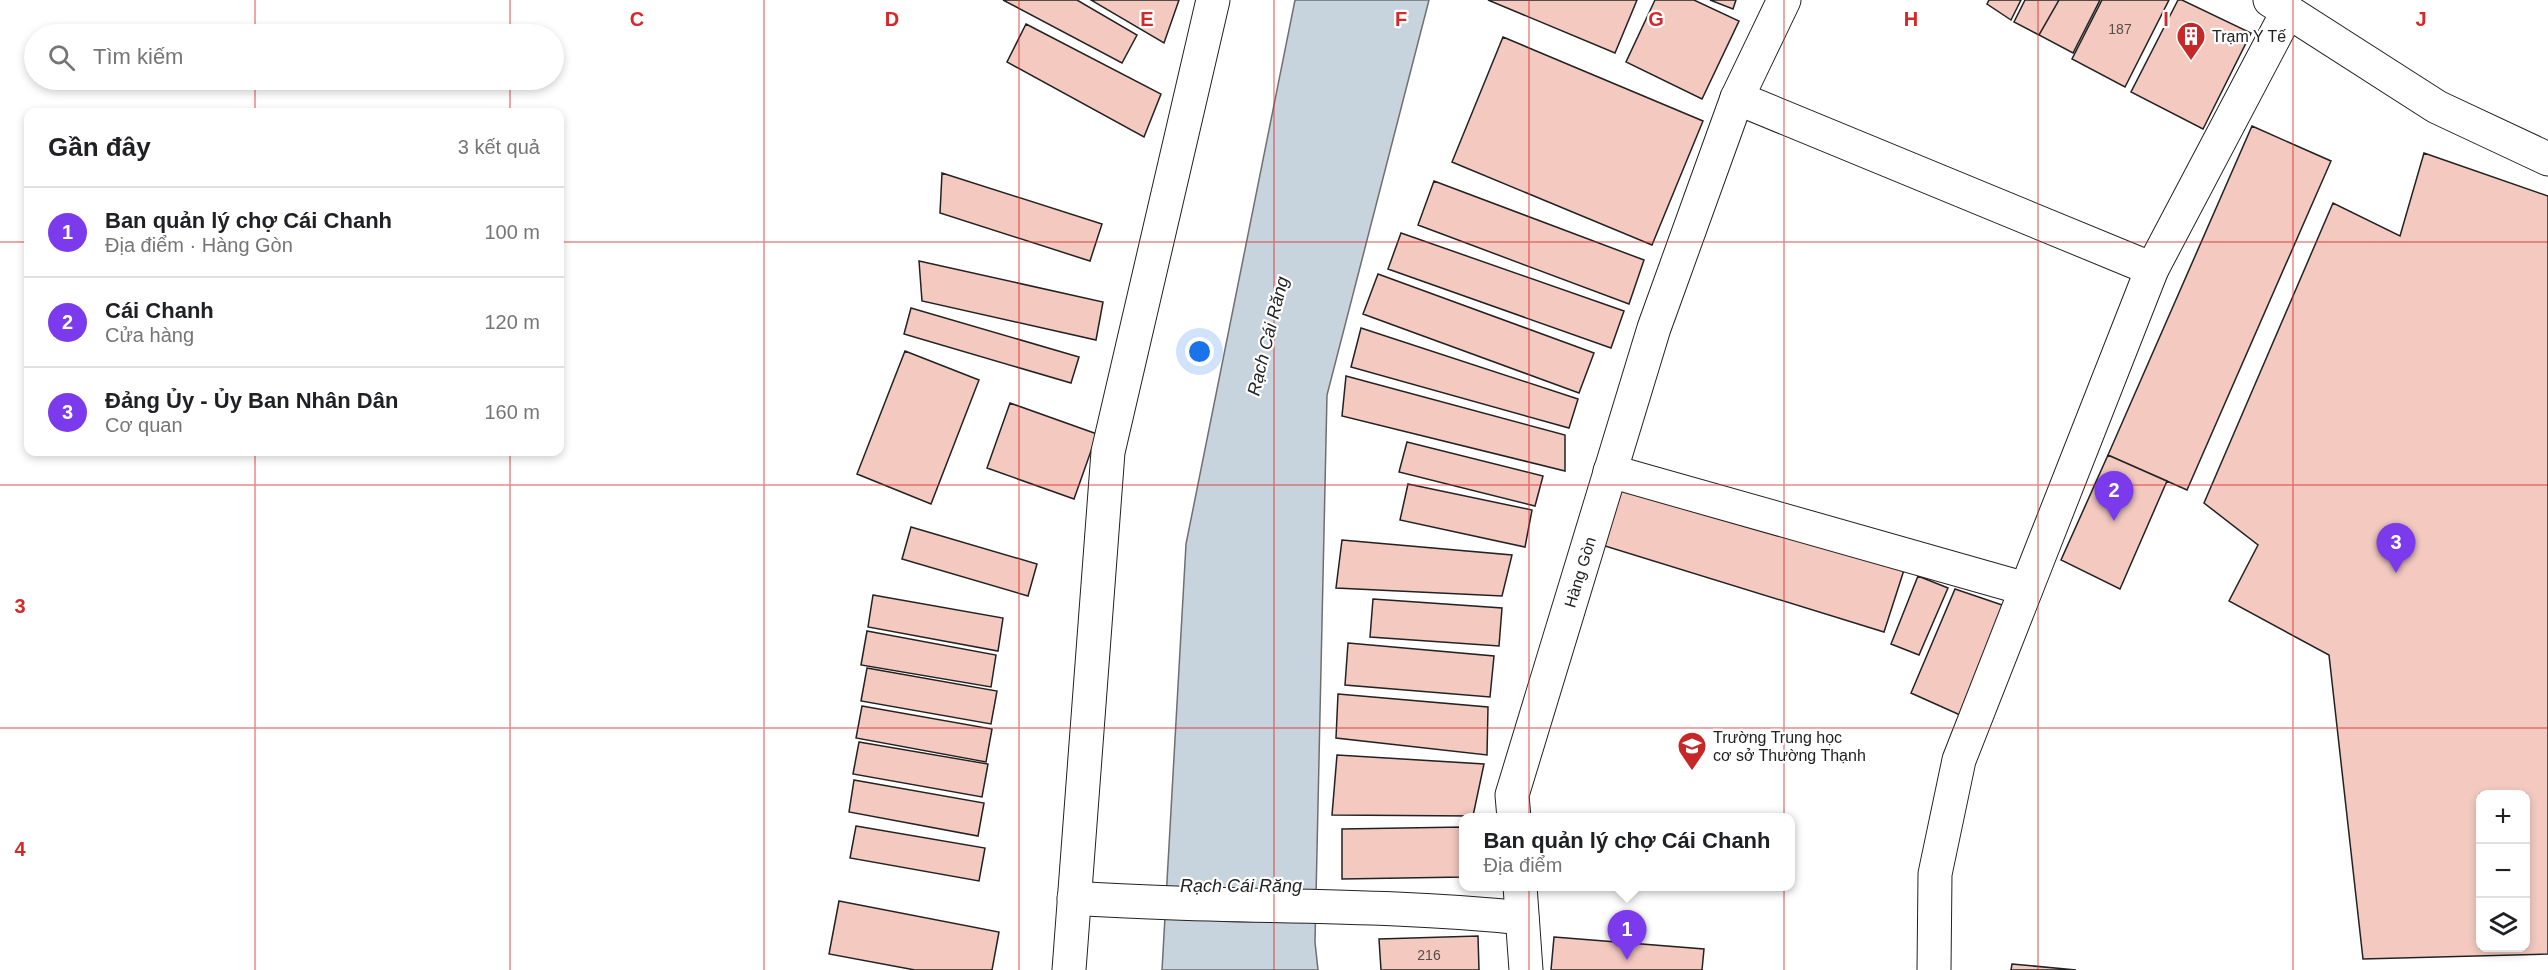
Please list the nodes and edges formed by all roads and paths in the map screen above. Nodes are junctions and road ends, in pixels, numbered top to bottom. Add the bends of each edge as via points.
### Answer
1 (1212, 0) edge
2 (1784, 0) edge
3 (2279, 5) edge
4 (1737, 98) junction
5 (2548, 159) edge
6 (2152, 269) junction
7 (1611, 471) junction
8 (2026, 589) junction
9 (1514, 813) edge
10 (1074, 898) junction
11 (1521, 902) edge
12 (1069, 970) edge
13 (1526, 970) edge
14 (1934, 970) edge

1 - 10 street via 1108,452
2 - 4 street, Hàng Gòn
3 - 5 street via 2437,107
3 - 6 street
4 - 6 street
4 - 7 street, Hàng Gòn via 1654,328
6 - 8 street
7 - 8 street
7 - 9 street, Hàng Gòn via 1512,795
8 - 14 street via 1959,760 1935,874
10 - 11 street via 1450,910
10 - 12 street
11 - 13 street

